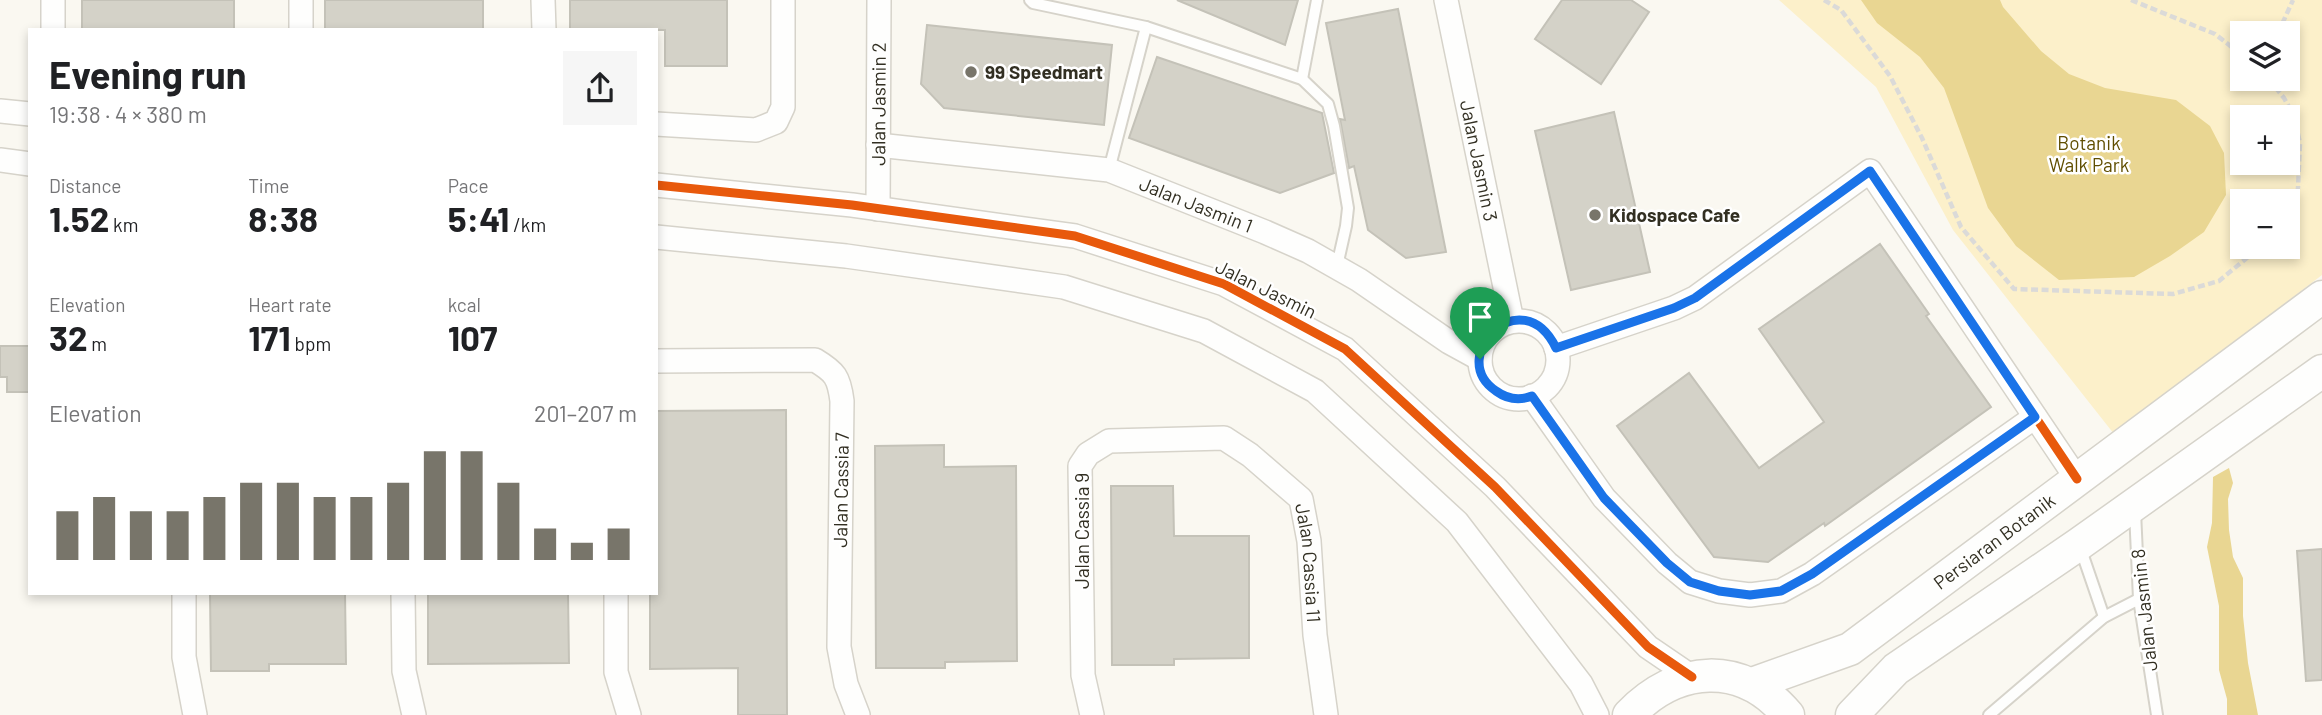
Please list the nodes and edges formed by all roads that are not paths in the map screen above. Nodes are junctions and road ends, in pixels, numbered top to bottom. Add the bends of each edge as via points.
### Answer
1 (53, 0) edge
2 (301, 0) edge
3 (544, 0) edge
4 (783, 0) edge
5 (879, 0) edge
6 (1030, 0) edge
7 (1317, 0) edge
8 (1447, 0) edge
9 (1146, 27) junction
10 (53, 28) edge
11 (301, 28) edge
12 (544, 28) edge
13 (1302, 79) junction
14 (0, 111) edge
15 (28, 114) edge
16 (658, 124) edge
17 (878, 145) junction
18 (0, 160) edge
19 (28, 164) edge
20 (1109, 170) junction
21 (658, 185) edge
22 (878, 209) junction
23 (658, 237) edge
24 (1337, 267) junction
25 (2322, 297) edge
26 (1513, 321) junction
27 (1556, 348) junction
28 (1480, 359) junction
29 (658, 361) edge
30 (2322, 371) edge
31 (1532, 396) junction
32 (2035, 417) junction
33 (1190, 438) joint
34 (2077, 479) junction
35 (2134, 504) junction
36 (2079, 544) junction
37 (184, 595) edge
38 (403, 595) edge
39 (616, 595) edge
40 (2139, 598) junction
41 (2104, 617) junction
42 (1692, 677) junction
43 (1752, 684) junction
44 (2158, 714) edge
45 (195, 715) edge
46 (414, 715) edge
47 (629, 715) edge
48 (858, 715) edge
49 (1092, 715) edge
50 (1326, 715) edge
51 (1597, 715) edge
52 (1629, 715) edge
53 (1788, 715) edge
54 (1852, 715) edge
55 (1989, 715) edge

1 - 10 street
2 - 11 street
3 - 12 street
4 - 16 street via 782,107 776,122 756,130
5 - 17 street, Jalan Jasmin 2
6 - 9 lane
7 - 13 lane
8 - 26 street, Jalan Jasmin 3
9 - 13 lane
9 - 20 lane
13 - 24 lane via 1328,104 1334,125 1348,208
14 - 15 street
17 - 20 street, Jalan Jasmin 1
17 - 22 street, Jalan Jasmin 2
18 - 19 street
20 - 24 street, Jalan Jasmin 1 via 1265,232
21 - 22 street, Jalan Jasmin
22 - 42 street, Jalan Jasmin via 1075,236 1224,284 1345,348 1495,487 1648,646
23 - 51 street via 846,256 1064,287 1204,331 1315,391 1457,522 1581,684
24 - 28 street, Jalan Jasmin 1
25 - 34 main road, Persiaran Botanik
26 - 27 street via 1542,328
26 - 28 street via 1493,329
27 - 31 street via 1555,373 1549,384
27 - 32 street via 1695,298 1870,171
28 - 31 street via 1492,389 1516,399
29 - 48 street, Jalan Cassia 7 via 815,360 832,371 840,384 839,647
30 - 35 main road
31 - 32 street via 1604,498 1667,563 1690,582 1750,595 1781,591 1812,574
32 - 34 street
33 - 49 street, Jalan Cassia 9 via 1109,441 1088,454 1080,466 1083,675
33 - 50 street, Jalan Cassia 11 via 1224,438 1301,499
34 - 43 main road, Persiaran Botanik via 1850,649
35 - 36 main road
35 - 40 lane, Jalan Jasmin 8
36 - 41 lane
36 - 54 main road via 1896,669
37 - 45 street via 184,657
38 - 46 street via 404,671
39 - 47 street via 616,672
40 - 41 lane
40 - 44 lane, Jalan Jasmin 8
41 - 55 lane
42 - 43 main road
42 - 52 main road via 1657,690
43 - 53 main road via 1776,700

